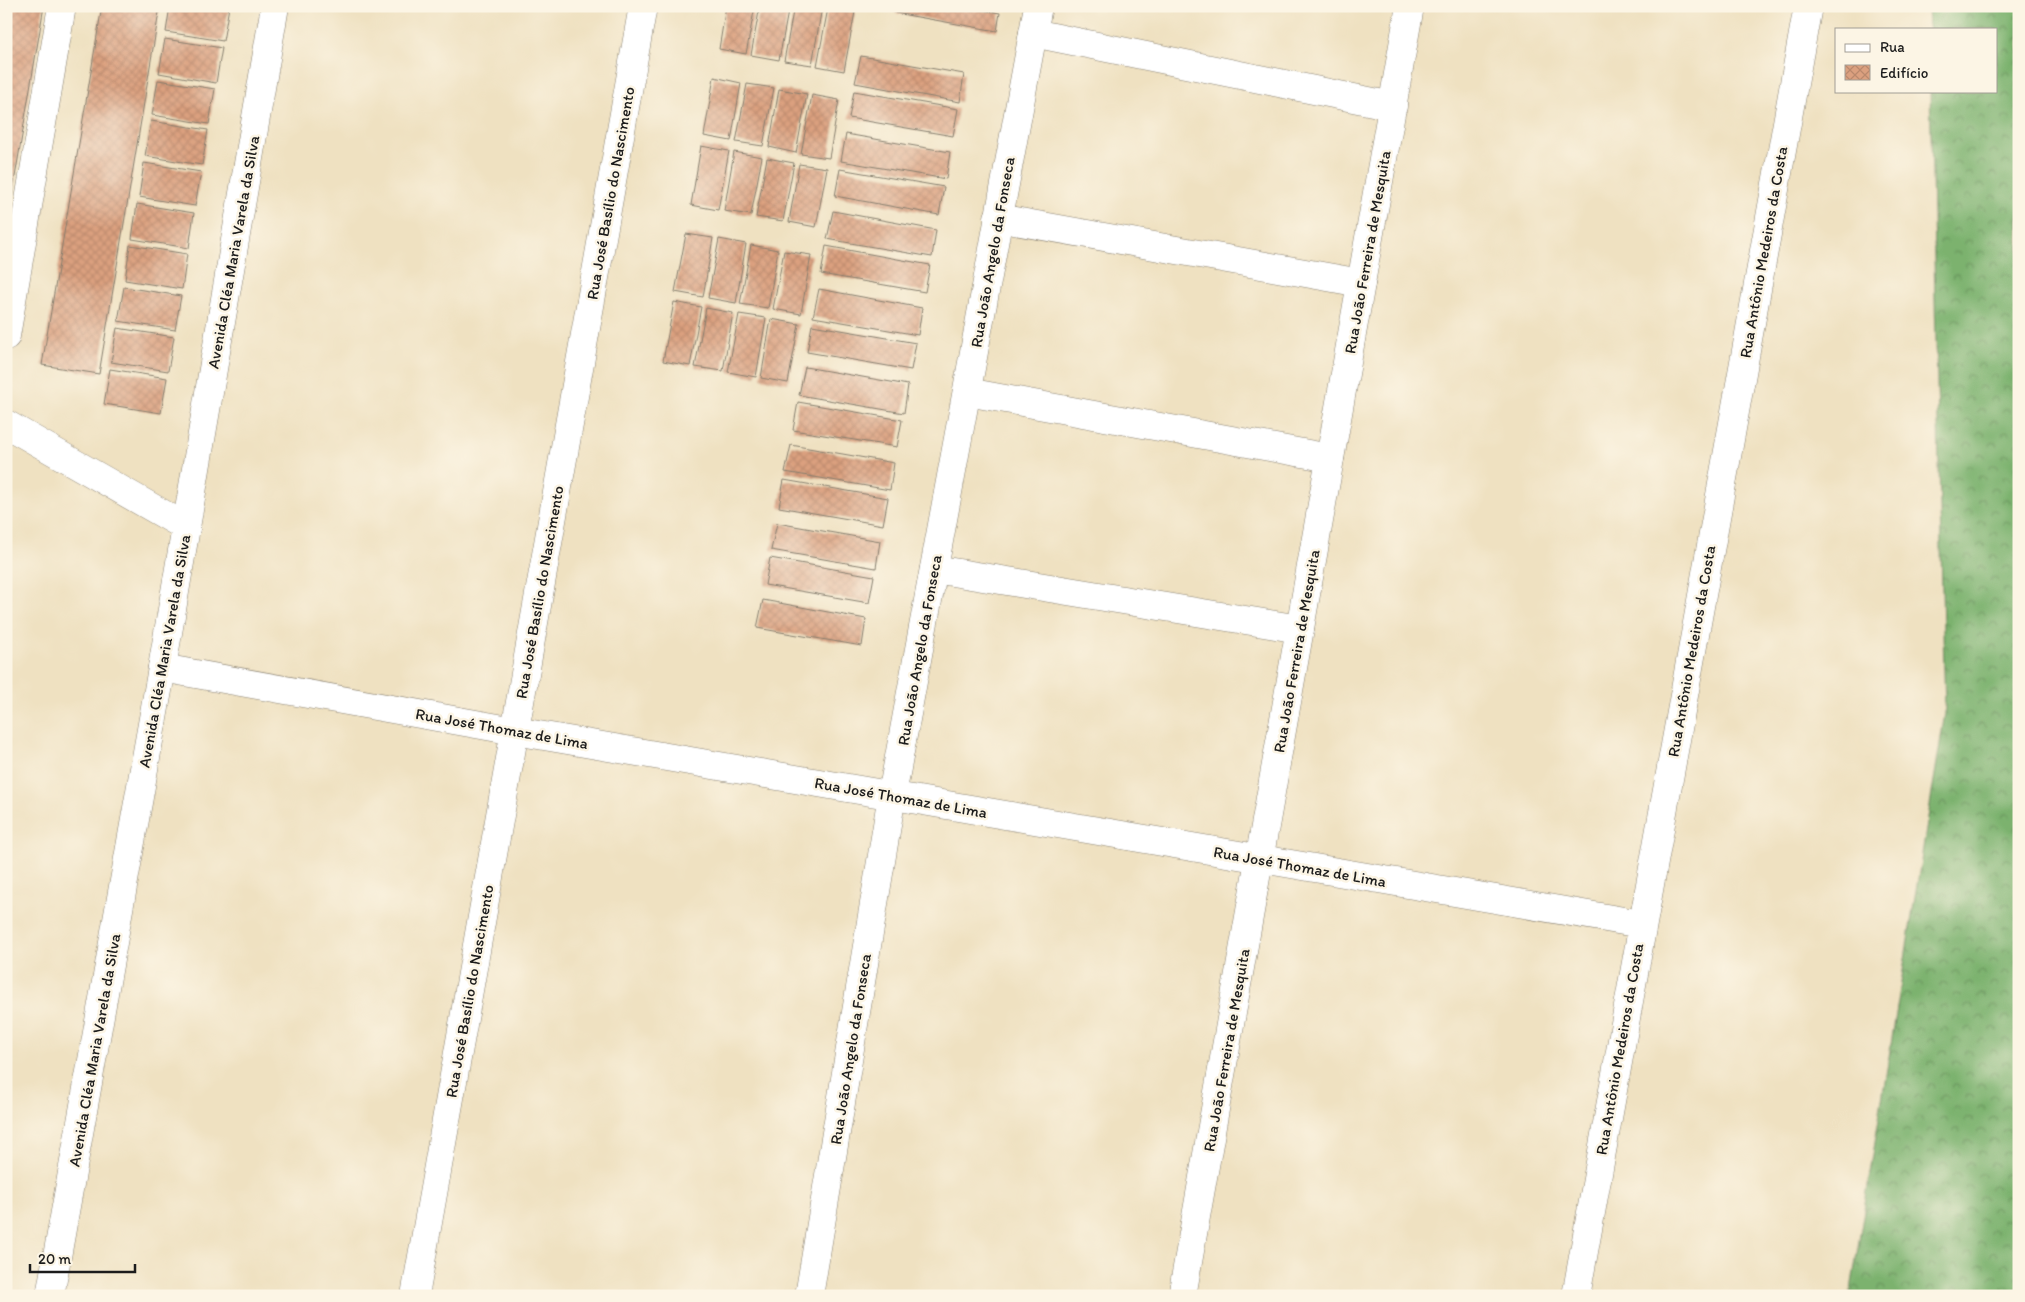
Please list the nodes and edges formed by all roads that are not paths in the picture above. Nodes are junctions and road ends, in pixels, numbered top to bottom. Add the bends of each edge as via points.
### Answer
1 (62, 6) edge
2 (275, 6) edge
3 (642, 6) edge
4 (1038, 6) edge
5 (1410, 6) edge
6 (1808, 6) edge
7 (1033, 33) junction
8 (1393, 106) junction
9 (998, 218) junction
10 (1361, 283) junction
11 (6, 336) edge
12 (966, 392) junction
13 (6, 424) edge
14 (1330, 458) junction
15 (186, 527) junction
16 (934, 569) junction
17 (1300, 629) junction
18 (162, 668) junction
19 (515, 731) junction
20 (892, 796) junction
21 (1260, 859) junction
22 (1641, 924) junction
23 (50, 1296) edge
24 (415, 1296) edge
25 (810, 1296) edge
26 (1182, 1296) edge
27 (1576, 1296) edge

1 - 11 street
2 - 15 street, Avenida Cléa Maria Varela da Silva
3 - 19 street, Rua José Basílio do Nascimento
4 - 7 street, Rua João Angelo da Fonseca
5 - 8 street, Rua João Ferreira de Mesquita
6 - 22 street, Rua Antônio Medeiros da Costa
7 - 8 street
7 - 9 street, Rua João Angelo da Fonseca
8 - 10 street, Rua João Ferreira de Mesquita
9 - 10 street
9 - 12 street, Rua João Angelo da Fonseca
10 - 14 street, Rua João Ferreira de Mesquita
12 - 14 street
12 - 16 street, Rua João Angelo da Fonseca
13 - 15 street
14 - 17 street, Rua João Ferreira de Mesquita
15 - 18 street, Avenida Cléa Maria Varela da Silva
16 - 17 street
16 - 20 street, Rua João Angelo da Fonseca
17 - 21 street, Rua João Ferreira de Mesquita
18 - 19 street, Rua José Thomaz de Lima
18 - 23 street, Avenida Cléa Maria Varela da Silva
19 - 20 street, Rua José Thomaz de Lima
19 - 24 street, Rua José Basílio do Nascimento
20 - 21 street, Rua José Thomaz de Lima
20 - 25 street, Rua João Angelo da Fonseca
21 - 22 street, Rua José Thomaz de Lima
21 - 26 street, Rua João Ferreira de Mesquita
22 - 27 street, Rua Antônio Medeiros da Costa

